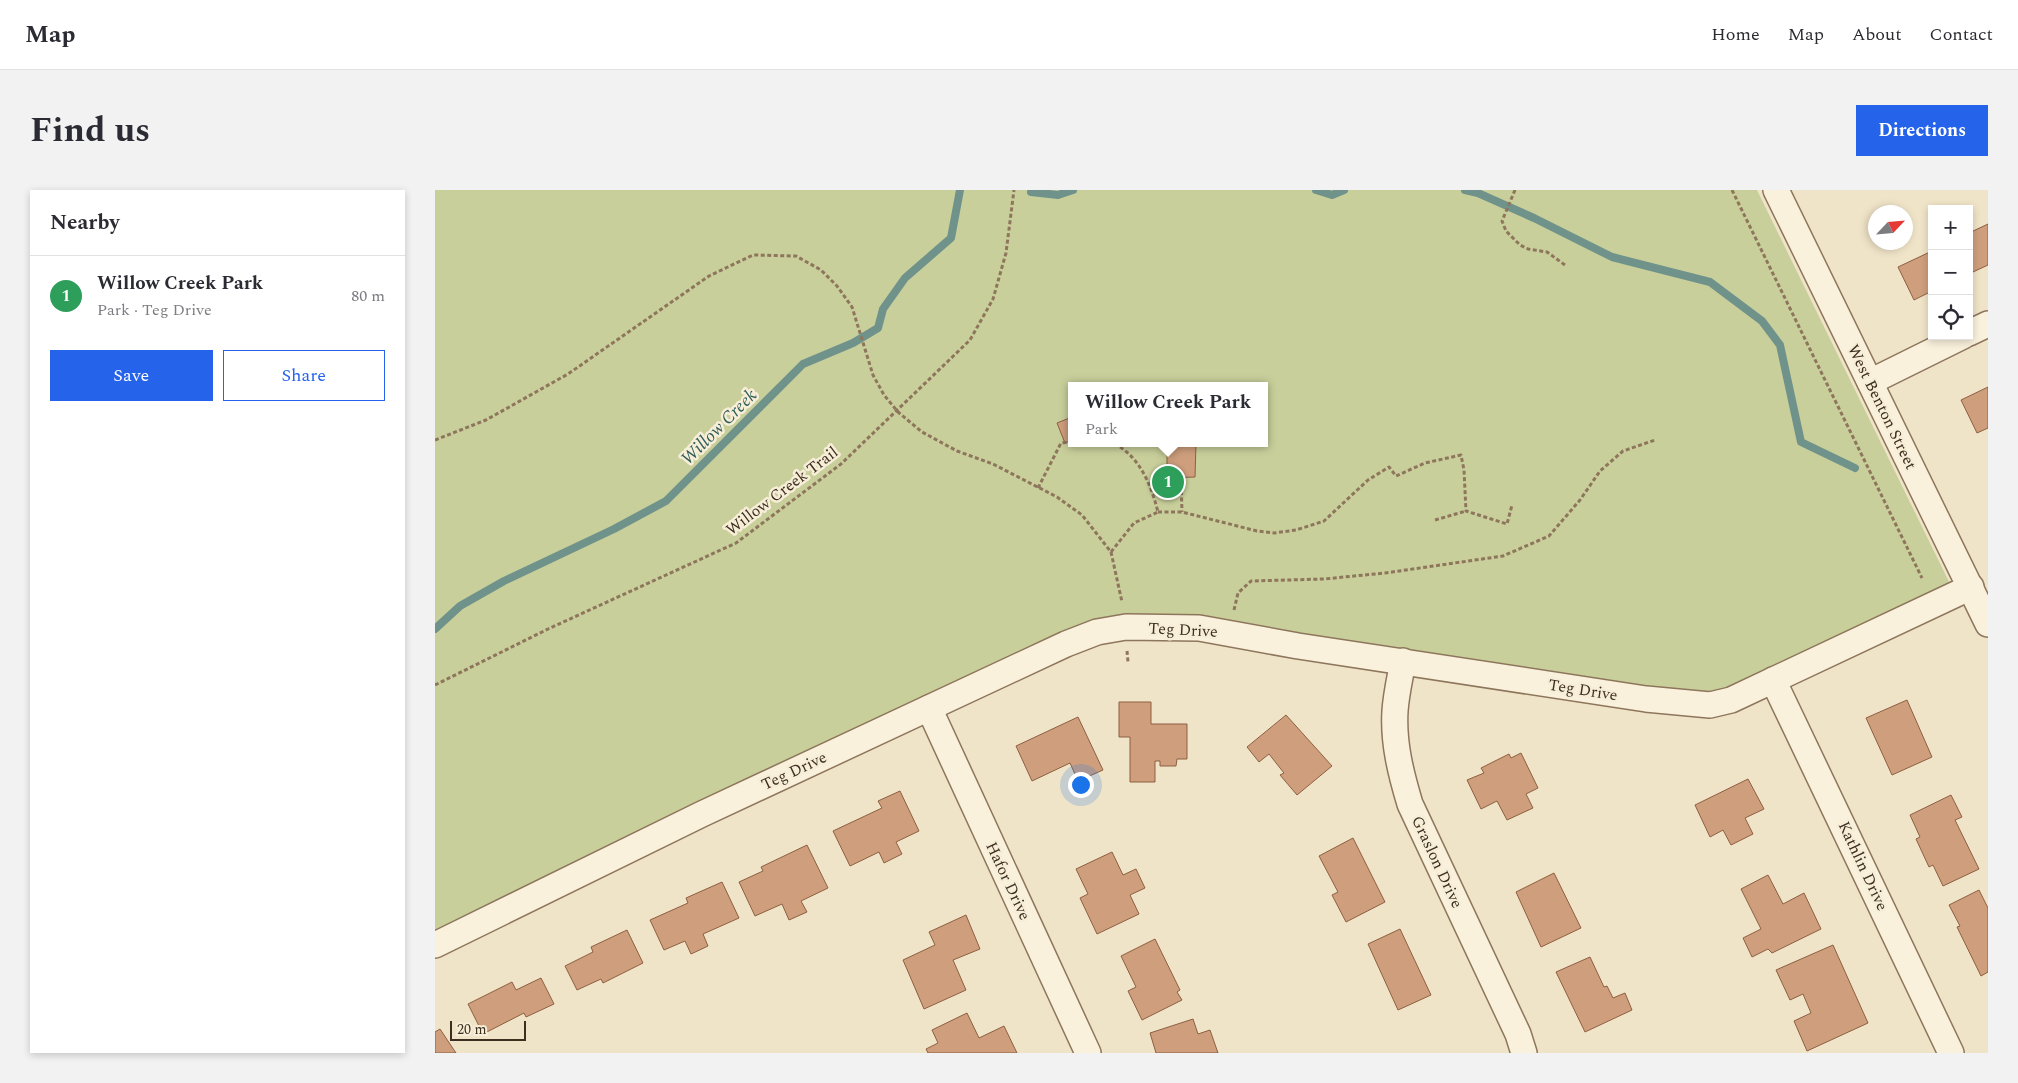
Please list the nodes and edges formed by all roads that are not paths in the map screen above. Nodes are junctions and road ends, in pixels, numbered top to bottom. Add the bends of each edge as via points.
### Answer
1 (1776, 190) edge
2 (1988, 324) edge
3 (1973, 331) edge
4 (1955, 340) edge
5 (1870, 382) junction
6 (1971, 587) junction
7 (1988, 624) edge
8 (1403, 661) junction
9 (1773, 680) junction
10 (929, 708) junction
11 (435, 945) edge
12 (1088, 1053) edge
13 (1524, 1053) edge
14 (1951, 1053) edge

1 - 5 street, West Benton Street
2 - 3 street
4 - 5 street
5 - 6 street, West Benton Street
6 - 7 street, West Benton Street
6 - 9 street, Teg Drive
8 - 9 street, Teg Drive via 1689,704 1731,700
8 - 10 street, Teg Drive via 1199,628 1126,627 1097,632 1066,644
8 - 13 street, Graslon Drive via 1395,727 1399,766 1410,804
9 - 14 street, Kathlin Drive
10 - 11 street, Teg Drive
10 - 12 street, Hafor Drive

